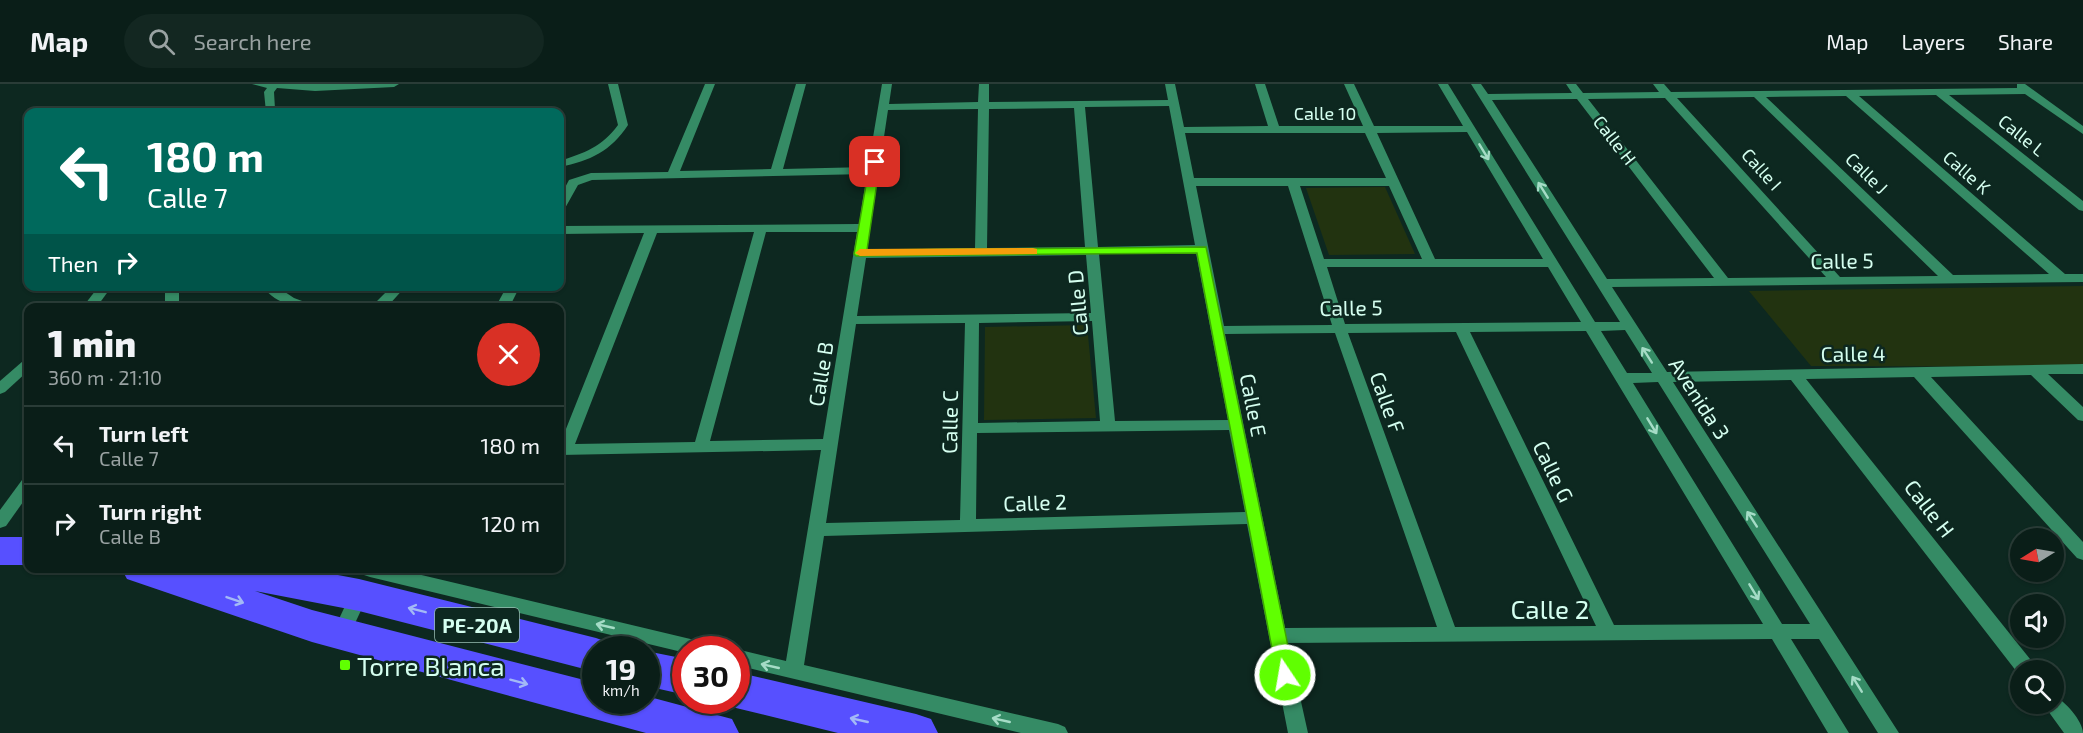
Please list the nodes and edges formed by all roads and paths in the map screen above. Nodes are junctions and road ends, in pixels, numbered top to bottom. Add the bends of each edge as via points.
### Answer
1 (257, 84) edge
2 (394, 84) edge
3 (613, 84) edge
4 (710, 84) edge
5 (801, 84) edge
6 (887, 84) edge
7 (984, 84) edge
8 (1170, 84) edge
9 (1260, 84) edge
10 (1349, 84) edge
11 (1443, 84) edge
12 (1571, 84) edge
13 (1658, 84) edge
14 (1886, 84) edge
15 (274, 85) edge
16 (2023, 87) edge
17 (1480, 90) edge
18 (1898, 92) junction
19 (1939, 92) junction
20 (1849, 93) junction
21 (1757, 94) junction
22 (1667, 95) junction
23 (1580, 96) junction
24 (1174, 103) junction
25 (1078, 105) junction
26 (983, 106) junction
27 (884, 107) junction
28 (270, 108) edge
29 (1372, 129) junction
30 (1470, 129) junction
31 (1180, 130) junction
32 (1275, 130) junction
33 (2083, 131) edge
34 (564, 163) edge
35 (874, 170) junction
36 (776, 172) junction
37 (673, 173) junction
38 (1190, 182) junction
39 (1293, 182) junction
40 (1395, 182) junction
41 (564, 200) edge
42 (2083, 207) edge
43 (864, 228) junction
44 (761, 229) junction
45 (564, 230) edge
46 (652, 230) junction
47 (1202, 249) junction
48 (1092, 250) junction
49 (981, 252) junction
50 (860, 254) junction
51 (1319, 263) junction
52 (1430, 263) junction
53 (1552, 263) junction
54 (2061, 278) junction
55 (2083, 278) edge
56 (1950, 280) junction
57 (1837, 281) junction
58 (1724, 282) junction
59 (1602, 283) junction
60 (102, 291) edge
61 (272, 291) edge
62 (395, 291) edge
63 (92, 303) edge
64 (298, 303) edge
65 (383, 303) edge
66 (1098, 316) junction
67 (972, 318) junction
68 (850, 320) junction
69 (1591, 326) junction
70 (1629, 326) junction
71 (1461, 327) junction
72 (1340, 328) junction
73 (1218, 330) junction
74 (24, 368) edge
75 (2034, 369) junction
76 (2083, 369) edge
77 (1919, 373) junction
78 (1795, 375) junction
79 (1662, 377) junction
80 (1623, 378) junction
81 (0, 389) edge
82 (2083, 416) edge
83 (1236, 425) junction
84 (1107, 427) junction
85 (970, 428) junction
86 (830, 444) junction
87 (564, 445) edge
88 (701, 447) junction
89 (564, 450) edge
90 (24, 498) edge
91 (1254, 518) junction
92 (968, 526) junction
93 (816, 530) junction
94 (11, 544) edge
95 (2083, 553) edge
96 (155, 573) edge
97 (256, 573) edge
98 (295, 576) edge
99 (366, 578) edge
100 (1824, 631) junction
101 (1779, 632) junction
102 (1609, 633) junction
103 (341, 634) junction
104 (1449, 634) junction
105 (1277, 636) junction
106 (672, 643) edge
107 (582, 650) edge
108 (750, 660) edge
109 (2019, 660) edge
110 (794, 671) junction
111 (750, 693) edge
112 (2061, 714) edge
113 (717, 733) edge
114 (916, 733) edge
115 (1058, 733) edge
116 (1298, 733) edge
117 (1839, 733) edge
118 (1889, 733) edge
119 (2076, 733) edge

1 - 15 street
2 - 15 street via 315,88
3 - 34 street via 623,125 611,144
4 - 37 street
5 - 36 street
6 - 27 street, Calle B
7 - 26 street
8 - 24 street, Calle E
9 - 32 street
10 - 29 street
11 - 30 street
12 - 23 street, Calle H
13 - 22 street, Calle I
14 - 18 street
15 - 28 street via 269,92
16 - 19 street
16 - 33 street
17 - 23 street
59 -> 17 street, Avenida 3
18 - 19 street
18 - 20 street
19 - 42 street, Calle L
20 - 21 street
20 - 54 street, Calle K
21 - 22 street
21 - 56 street, Calle J
22 - 23 street
22 - 57 street, Calle I
23 - 58 street, Calle H
24 - 25 street
24 - 31 street, Calle E
25 - 26 street
25 - 48 street, Calle D
26 - 27 street
26 - 49 street
27 - 35 street, Calle B
29 - 30 street, Calle 10
29 - 32 street, Calle 10
29 - 40 street
30 -> 53 street
31 - 32 street, Calle 10
31 - 38 street, Calle E
35 - 36 street
35 - 43 street, Calle B
36 - 37 street
37 - 41 street via 581,179 573,183
38 - 39 street
38 - 47 street, Calle E
39 - 40 street
39 - 51 street, Calle F
40 - 52 street
43 - 44 street
43 - 50 street, Calle B
44 - 46 street
44 - 88 street
45 - 46 street
46 - 87 street
47 - 48 street
47 - 73 street, Calle E
48 - 49 street
48 - 66 street, Calle D
49 - 50 street
50 - 68 street, Calle B
51 - 52 street
51 - 72 street, Calle F
52 - 53 street
53 - 69 street
54 - 55 street, Calle 5
54 - 56 street, Calle 5
56 - 57 street, Calle 5
57 - 58 street, Calle 5
58 - 59 street, Calle 5
59 - 70 street, Avenida 3
60 - 63 street
61 - 64 street
62 - 65 street
66 - 67 street
66 - 84 street, Calle D
67 - 68 street
67 - 85 street, Calle C
68 - 86 street, Calle B
69 - 70 street, Calle 5
69 - 71 street, Calle 5
69 - 80 street
79 -> 70 street, Avenida 3
71 - 72 street, Calle 5
71 - 102 street, Calle G
72 - 73 street, Calle 5
72 - 104 street, Calle F
73 - 83 street, Calle E
74 - 81 street
75 - 76 street, Calle 4
75 - 77 street, Calle 4
75 - 82 street
77 - 78 street, Calle 4
77 - 95 street
78 - 79 street, Calle 4
78 - 109 street, Calle H
79 - 80 street, Calle 4
100 -> 79 street, Avenida 3
80 -> 101 street
83 - 84 street
83 - 91 street, Calle E
84 - 85 street
85 - 92 street, Calle C
86 - 88 street
86 - 93 street, Calle B
88 - 89 street
90 - 94 street
91 - 92 street, Calle 2
91 - 105 street, Calle E
92 - 93 street, Calle 2
93 - 110 street, Calle B
96 -> 103 highway, PE-20A
97 - 98 highway, PE-20A
98 - 99 highway, PE-20A
99 - 103 street
106 -> 99 street
107 -> 99 highway, PE-20A
100 - 101 street, Calle 2
118 -> 100 street, Avenida 3
101 - 102 street, Calle 2
101 - 117 street
102 - 104 street, Calle 2
103 -> 113 highway, PE-20A
104 - 105 street, Calle 2
105 - 116 street, Calle E
110 -> 108 street
115 -> 110 street
114 -> 111 highway
112 - 119 street

